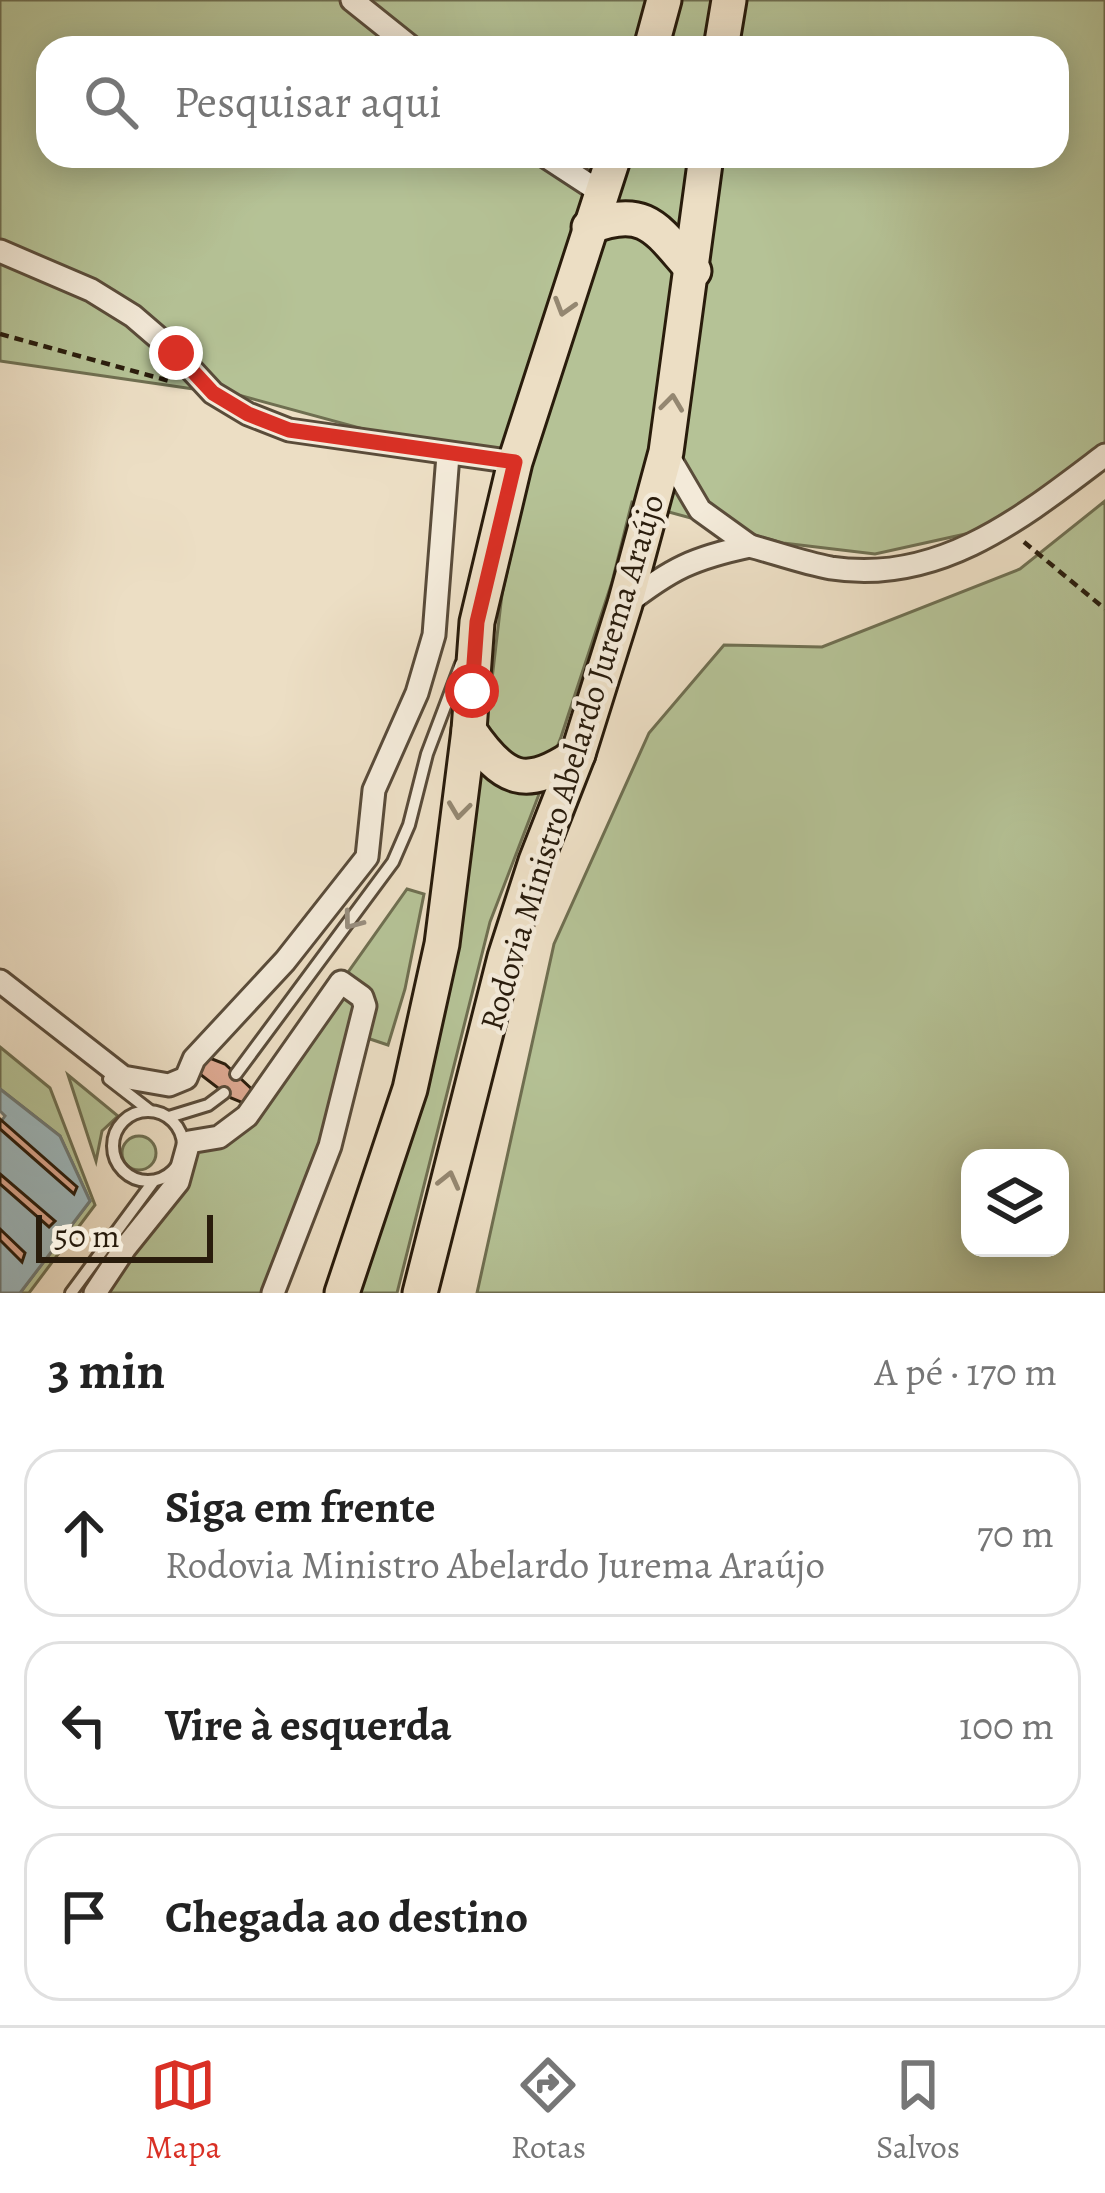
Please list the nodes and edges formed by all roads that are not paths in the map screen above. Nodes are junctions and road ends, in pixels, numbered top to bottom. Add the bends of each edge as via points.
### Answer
1 (352, 0) edge
2 (664, 0) edge
3 (729, 0) edge
4 (397, 36) edge
5 (654, 36) edge
6 (724, 36) edge
7 (563, 168) edge
8 (609, 168) edge
9 (705, 168) edge
10 (600, 192) junction
11 (589, 226) junction
12 (0, 251) edge
13 (694, 271) junction
14 (666, 452) junction
15 (448, 454) junction
16 (1105, 455) edge
17 (515, 462) junction
18 (750, 546) junction
19 (625, 604) junction
20 (477, 622) junction
21 (469, 730) junction
22 (578, 754) junction
23 (0, 981) edge
24 (0, 992) edge
25 (236, 1074) dead end
26 (224, 1093) dead end
27 (149, 1110) junction
28 (169, 1117) junction
29 (153, 1182) junction
30 (71, 1293) edge
31 (95, 1293) edge
32 (273, 1293) edge
33 (342, 1293) edge
34 (420, 1293) edge

1 - 4 street
2 - 5 main road
3 - 6 main road
7 - 10 street
8 - 10 main road, Rodovia Ministro Abelardo Jurema Araújo
9 - 13 main road, Rodovia Ministro Abelardo Jurema Araújo
10 - 11 main road, Rodovia Ministro Abelardo Jurema Araújo
11 - 13 main road via 615,216 651,225
11 -> 17 main road, Rodovia Ministro Abelardo Jurema Araújo
12 - 15 street via 133,316 213,393 248,414 289,430
14 -> 13 main road, Rodovia Ministro Abelardo Jurema Araújo
14 - 18 street via 700,510
14 - 19 main road, Rodovia Ministro Abelardo Jurema Araújo
15 - 17 street
15 - 23 street via 434,635 374,790 367,857 285,962 194,1059 187,1078 170,1085 123,1077
16 - 18 street via 1006,526 914,568 830,568
17 - 20 main road, Rodovia Ministro Abelardo Jurema Araújo
18 - 19 street via 693,560
19 - 22 main road, Rodovia Ministro Abelardo Jurema Araújo
20 - 21 main road, Rodovia Ministro Abelardo Jurema Araújo
20 -> 25 lane via 393,862
21 - 22 main road via 512,776 543,774
21 -> 33 main road, Rodovia Ministro Abelardo Jurema Araújo via 442,944 410,1089
34 -> 22 main road, Rodovia Ministro Abelardo Jurema Araújo via 505,957
24 - 27 lane
26 - 28 lane
27 - 28 lane
27 - 29 lane via 120,1124 112,1146 120,1169
28 - 29 lane via 182,1137 181,1160
29 - 30 lane
31 - 32 street via 178,1182 189,1142 219,1137 247,1116 341,982 364,1006 330,1146

